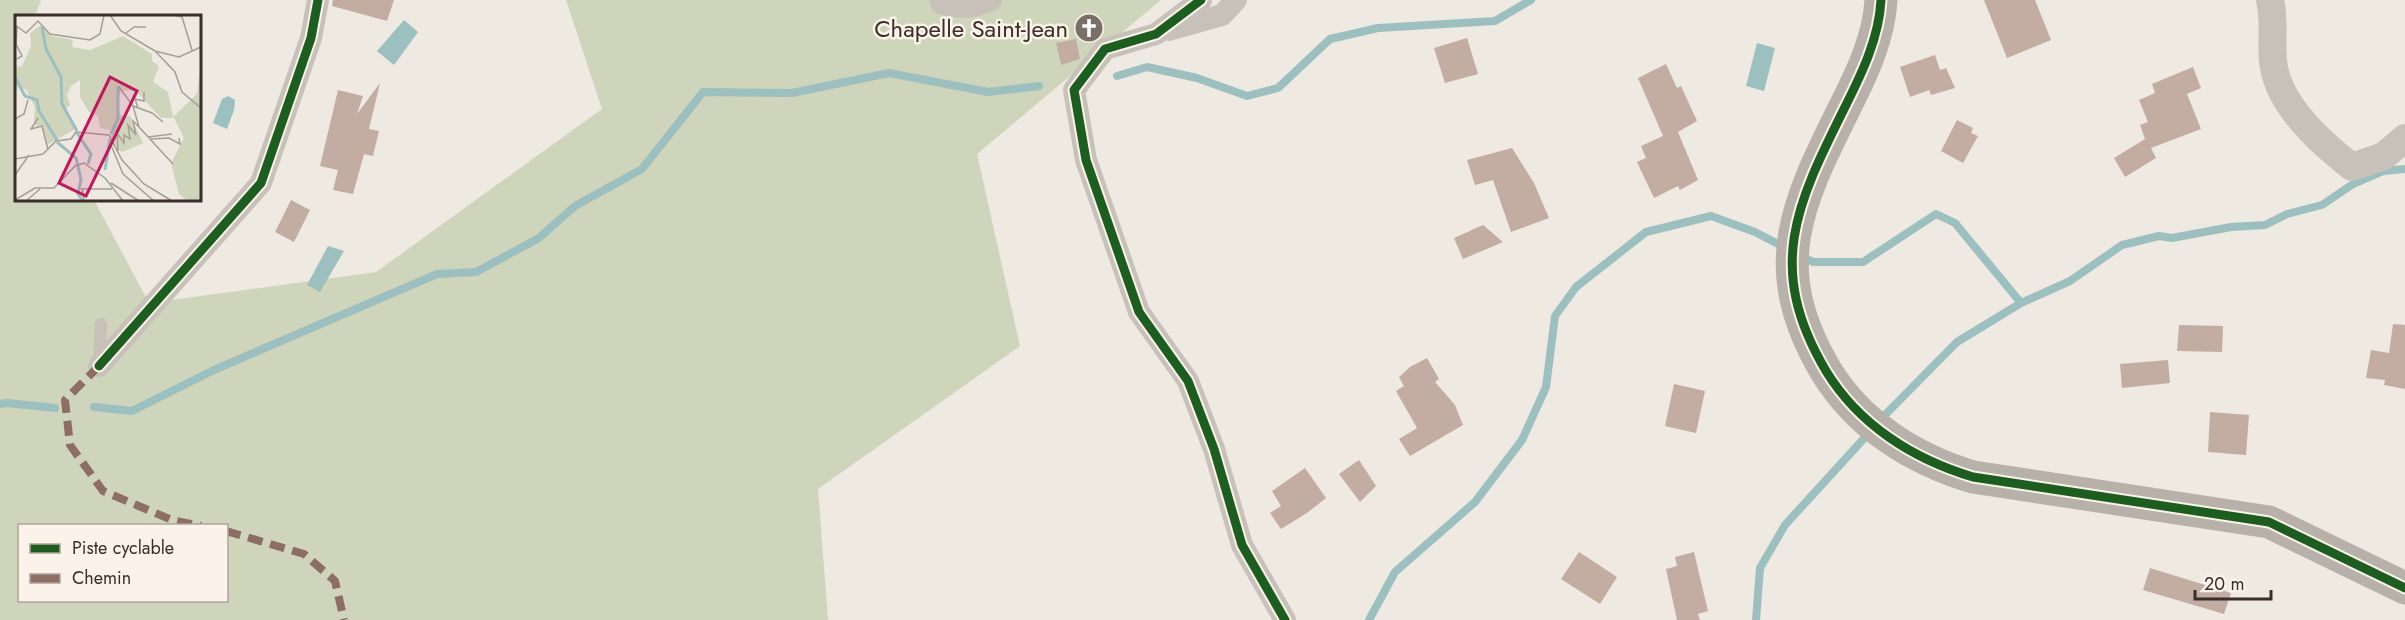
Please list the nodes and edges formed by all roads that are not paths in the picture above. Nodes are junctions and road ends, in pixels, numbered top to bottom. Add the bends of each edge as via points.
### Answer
1 (318, 0) edge
2 (941, 0) edge
3 (991, 0) edge
4 (1201, 0) edge
5 (1236, 0) edge
6 (1881, 0) edge
7 (2270, 0) edge
8 (1156, 34) junction
9 (2405, 138) edge
10 (101, 324) dead end
11 (99, 366) joint
12 (2405, 588) edge
13 (1285, 620) edge

1 - 11 street via 311,38 261,183
2 - 3 street via 959,9
4 - 8 street
5 - 8 street via 1222,15
6 - 12 main road via 1866,65 1816,165 1794,237 1794,296 1805,330 1833,382 1853,406 1887,438 1942,468 1973,477 2270,522
7 - 9 street via 2274,17 2273,62 2283,95 2319,141 2352,167 2384,156
8 - 13 street via 1105,49 1074,90 1086,160 1139,312 1188,381 1214,449 1242,545
10 - 11 lane

